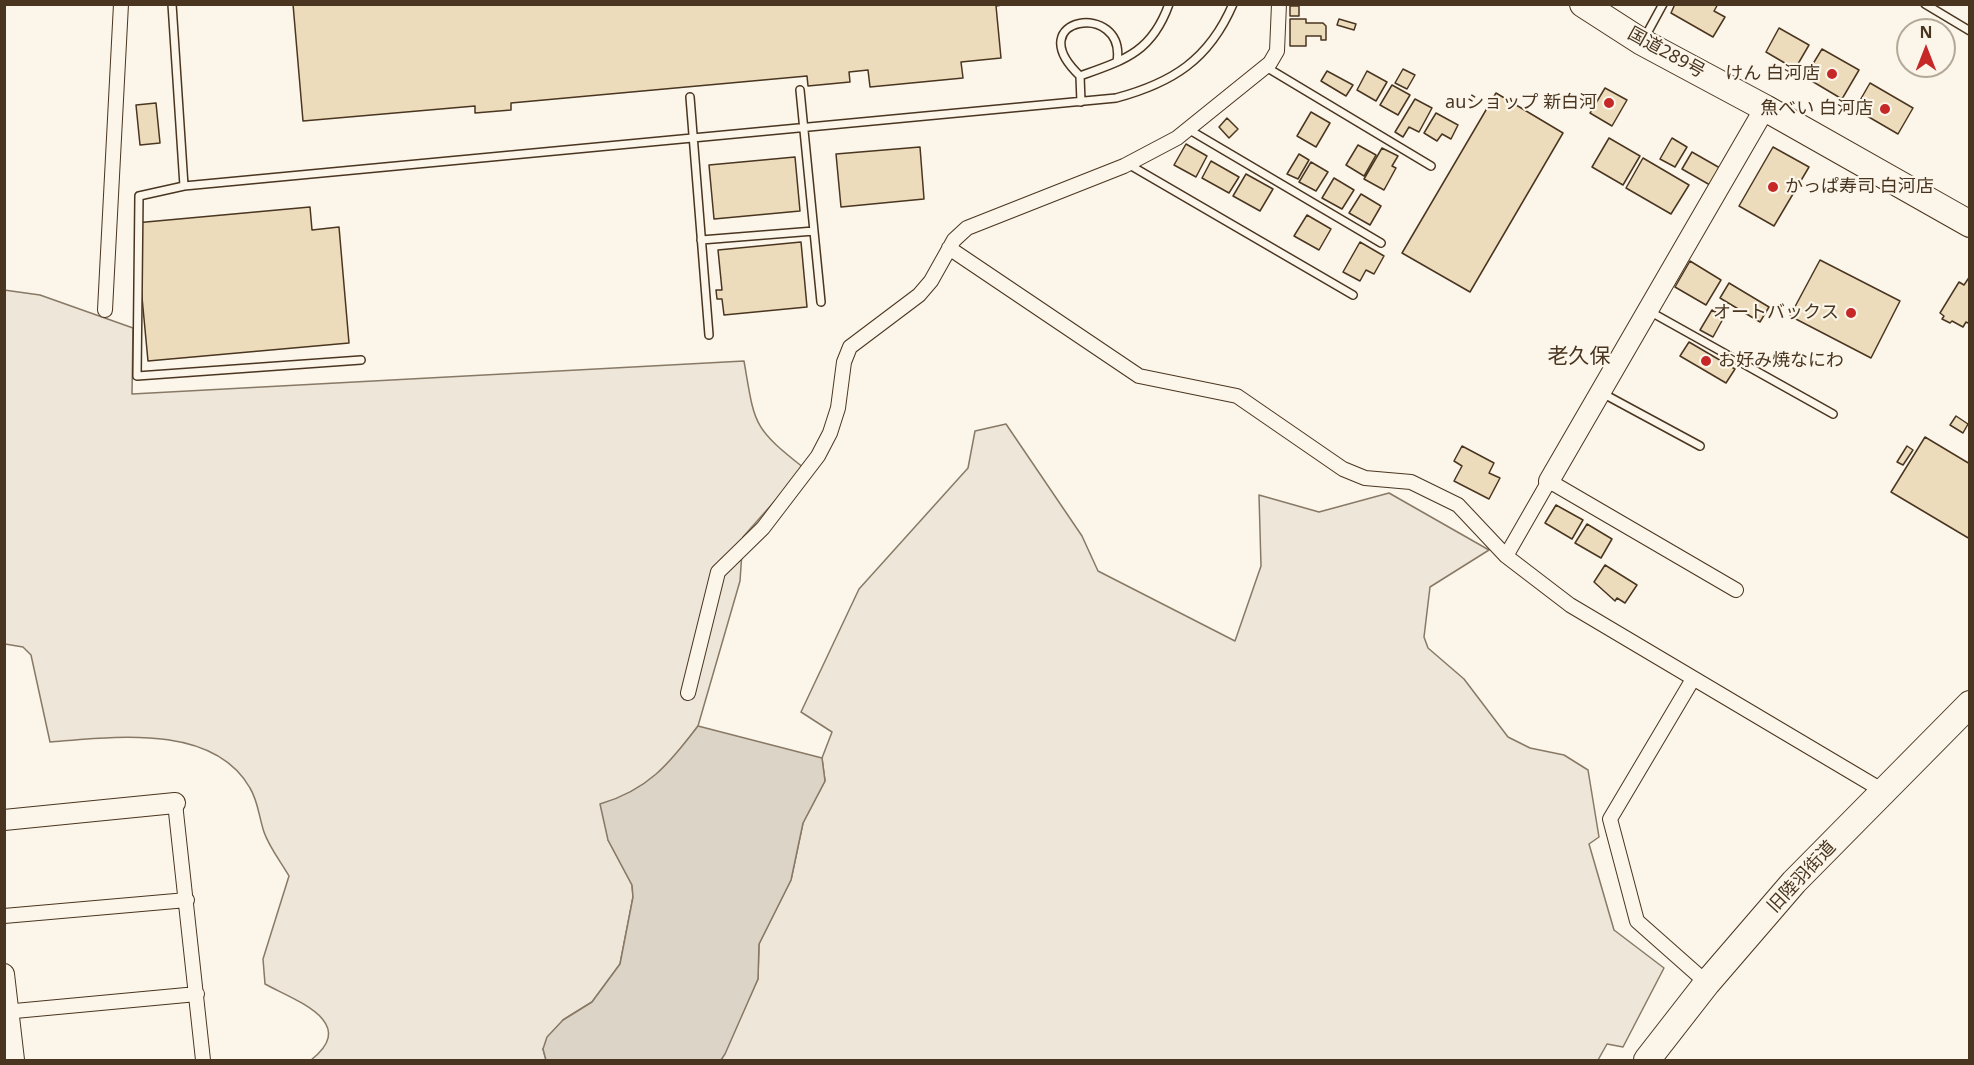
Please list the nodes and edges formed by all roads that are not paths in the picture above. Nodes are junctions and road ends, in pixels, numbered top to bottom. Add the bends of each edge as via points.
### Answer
1 (121, 4) edge
2 (172, 4) edge
3 (1169, 4) edge
4 (1233, 4) edge
5 (1279, 4) edge
6 (1583, 4) edge
7 (1664, 4) edge
8 (1925, 4) edge
9 (1079, 16) dead end
10 (1110, 20) dead end
11 (1970, 31) edge
12 (1642, 42) junction
13 (1118, 62) junction
14 (1266, 66) junction
15 (1080, 76) junction
16 (800, 90) dead end
17 (690, 97) dead end
18 (1081, 102) junction
19 (1765, 108) junction
20 (803, 127) junction
21 (1188, 129) junction
22 (693, 137) junction
23 (1128, 164) junction
24 (1431, 166) dead end
25 (184, 186) junction
26 (1970, 224) edge
27 (814, 231) junction
28 (701, 240) junction
29 (1381, 243) dead end
30 (949, 248) junction
31 (1353, 295) dead end
32 (821, 302) dead end
33 (105, 310) dead end
34 (1649, 311) junction
35 (710, 335) dead end
36 (361, 360) dead end
37 (1600, 392) junction
38 (1833, 414) dead end
39 (1700, 446) dead end
40 (1549, 481) junction
41 (1506, 556) junction
42 (1736, 590) dead end
43 (1693, 679) junction
44 (688, 693) dead end
45 (1970, 704) edge
46 (1885, 792) junction
47 (175, 803) joint
48 (4, 820) edge
49 (187, 900) junction
50 (4, 916) edge
51 (4, 974) edge
52 (1707, 983) junction
53 (197, 994) junction
54 (7, 1012) edge
55 (14, 1060) edge
56 (203, 1060) edge
57 (1647, 1060) edge

1 - 33 street
2 - 25 lane
3 - 13 lane via 1161,27 1148,44
4 - 18 lane via 1223,27 1204,51 1172,77 1150,89
5 - 14 street via 1277,51
6 - 12 highway, 国道289号
7 - 12 lane
8 - 11 lane
9 - 15 lane via 1060,32 1060,40 1069,65
10 - 13 lane via 1119,47
12 - 19 highway, 国道289号
13 - 15 lane
14 - 21 street
14 - 24 lane
15 - 18 lane
16 - 20 lane
17 - 22 lane
18 - 20 lane
19 - 26 highway, 国道289号
19 - 34 street
20 - 22 lane
20 - 27 lane
21 - 23 street
21 - 29 lane
22 - 25 lane
22 - 28 lane
23 - 30 street via 967,228
23 - 31 lane
25 - 36 lane via 139,196 137,376
27 - 28 lane
27 - 32 lane
28 - 35 lane
30 - 41 street via 1139,376 1237,396 1343,469 1365,478 1411,482 1458,505
30 - 44 street via 919,295 850,347 838,408 818,456 763,528 718,572
34 - 37 street
34 - 38 lane
37 - 39 lane
37 - 40 street
40 - 41 street
40 - 42 street
41 - 43 street via 1570,606
43 - 46 street
43 - 52 street via 1610,819 1638,921
45 - 46 highway, 旧陸羽街道
46 - 52 highway, 旧陸羽街道 via 1794,882
47 - 48 street
47 - 49 street
49 - 50 street
49 - 53 street
51 - 54 street
52 - 57 highway, 旧陸羽街道
53 - 54 street
53 - 56 street
54 - 55 street

